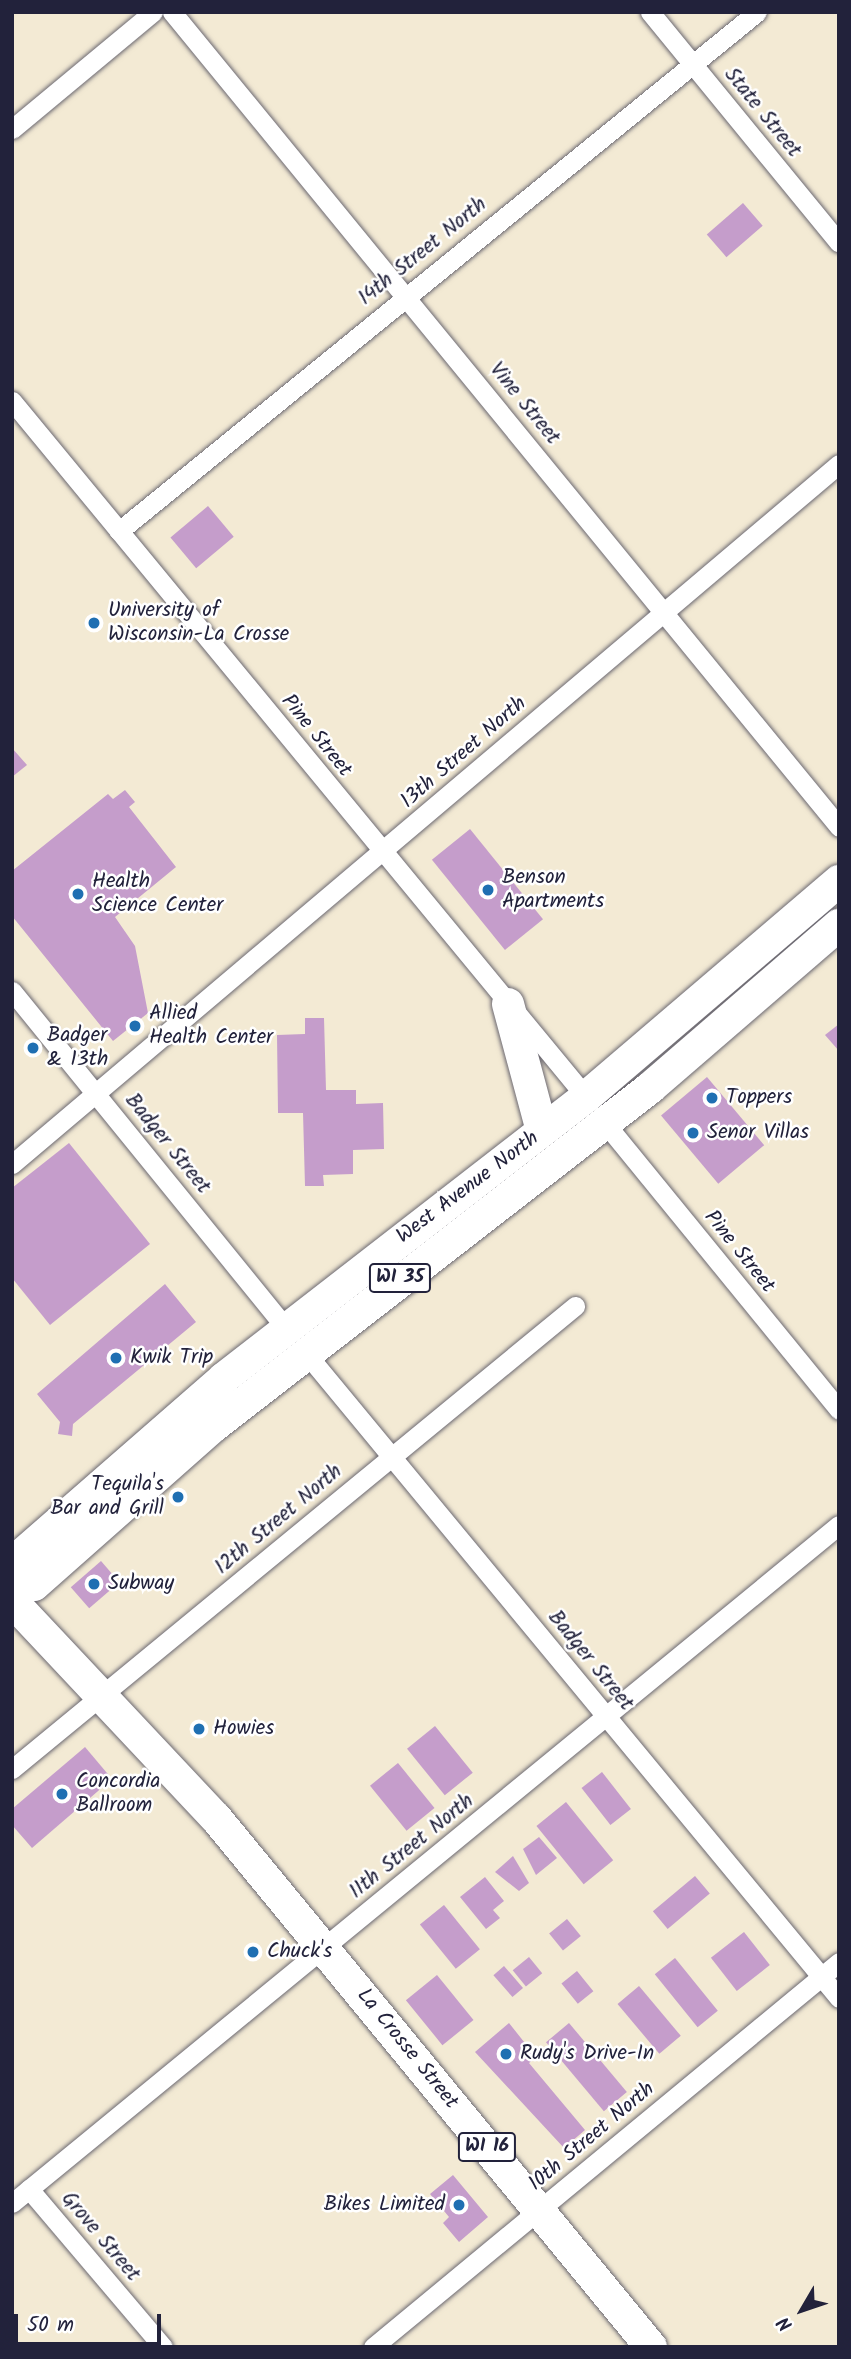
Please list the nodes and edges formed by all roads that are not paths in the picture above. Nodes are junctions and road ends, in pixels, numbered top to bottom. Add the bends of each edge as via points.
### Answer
1 (153, 12) edge
2 (173, 12) edge
3 (650, 12) edge
4 (757, 12) edge
5 (693, 64) junction
6 (12, 129) edge
7 (839, 243) edge
8 (406, 295) junction
9 (12, 401) edge
10 (839, 464) edge
11 (119, 531) junction
12 (661, 608) junction
13 (839, 827) edge
14 (381, 853) junction
15 (839, 881) edge
16 (839, 925) edge
17 (12, 991) edge
18 (508, 1004) junction
19 (97, 1094) junction
20 (586, 1097) junction
21 (605, 1123) junction
22 (542, 1131) junction
23 (12, 1164) edge
24 (575, 1306) dead end
25 (285, 1327) junction
26 (305, 1352) junction
27 (839, 1410) edge
28 (391, 1455) junction
29 (839, 1525) edge
30 (13, 1588) edge
31 (106, 1696) junction
32 (608, 1719) junction
33 (12, 1769) edge
34 (323, 1947) junction
35 (839, 1962) edge
36 (821, 1976) junction
37 (839, 1998) edge
38 (29, 2189) junction
39 (12, 2203) edge
40 (540, 2210) junction
41 (163, 2347) edge
42 (373, 2347) edge
43 (651, 2347) edge

1 - 6 street
2 - 8 street, Vine Street
3 - 5 street, State Street
4 - 5 street, 14th Street North
5 - 7 street, State Street
5 - 8 street, 14th Street North
8 - 11 street, 14th Street North
8 - 12 street, Vine Street
9 - 11 street, Pine Street
10 - 12 street, 13th Street North
11 - 14 street, Pine Street
12 - 13 street, Vine Street
12 - 14 street, 13th Street North
14 - 18 street, Pine Street
14 - 19 street, 13th Street North
15 - 20 main road, West Avenue North / WI 35
16 - 21 main road, West Avenue North / WI 35
17 - 19 street, Badger Street
18 - 20 street, Pine Street
18 - 22 main road
19 - 23 street
19 - 25 street, Badger Street
20 - 22 main road, West Avenue North / WI 35
21 - 26 main road, West Avenue North / WI 35
21 - 27 street, Pine Street
22 - 25 main road, West Avenue North / WI 35
24 - 28 street, 12th Street North
25 - 30 main road, West Avenue North / WI 35 via 19,1557
26 - 28 street, Badger Street
26 - 30 main road, West Avenue North / WI 35 via 34,1585
28 - 31 street, 12th Street North
28 - 32 street, Badger Street
29 - 32 street, 11th Street North
30 - 31 main road, WI 16
31 - 33 street, 12th Street North
31 - 34 main road, WI 16
32 - 34 street, 11th Street North
32 - 36 street, Badger Street
34 - 38 street, 11th Street North
34 - 40 main road, La Crosse Street / WI 16
35 - 36 street, 10th Street North
36 - 37 street, Badger Street
36 - 40 street, 10th Street North
38 - 39 street, 11th Street North
38 - 41 street, Grove Street
40 - 42 street, 10th Street North
40 - 43 main road, La Crosse Street / WI 16

